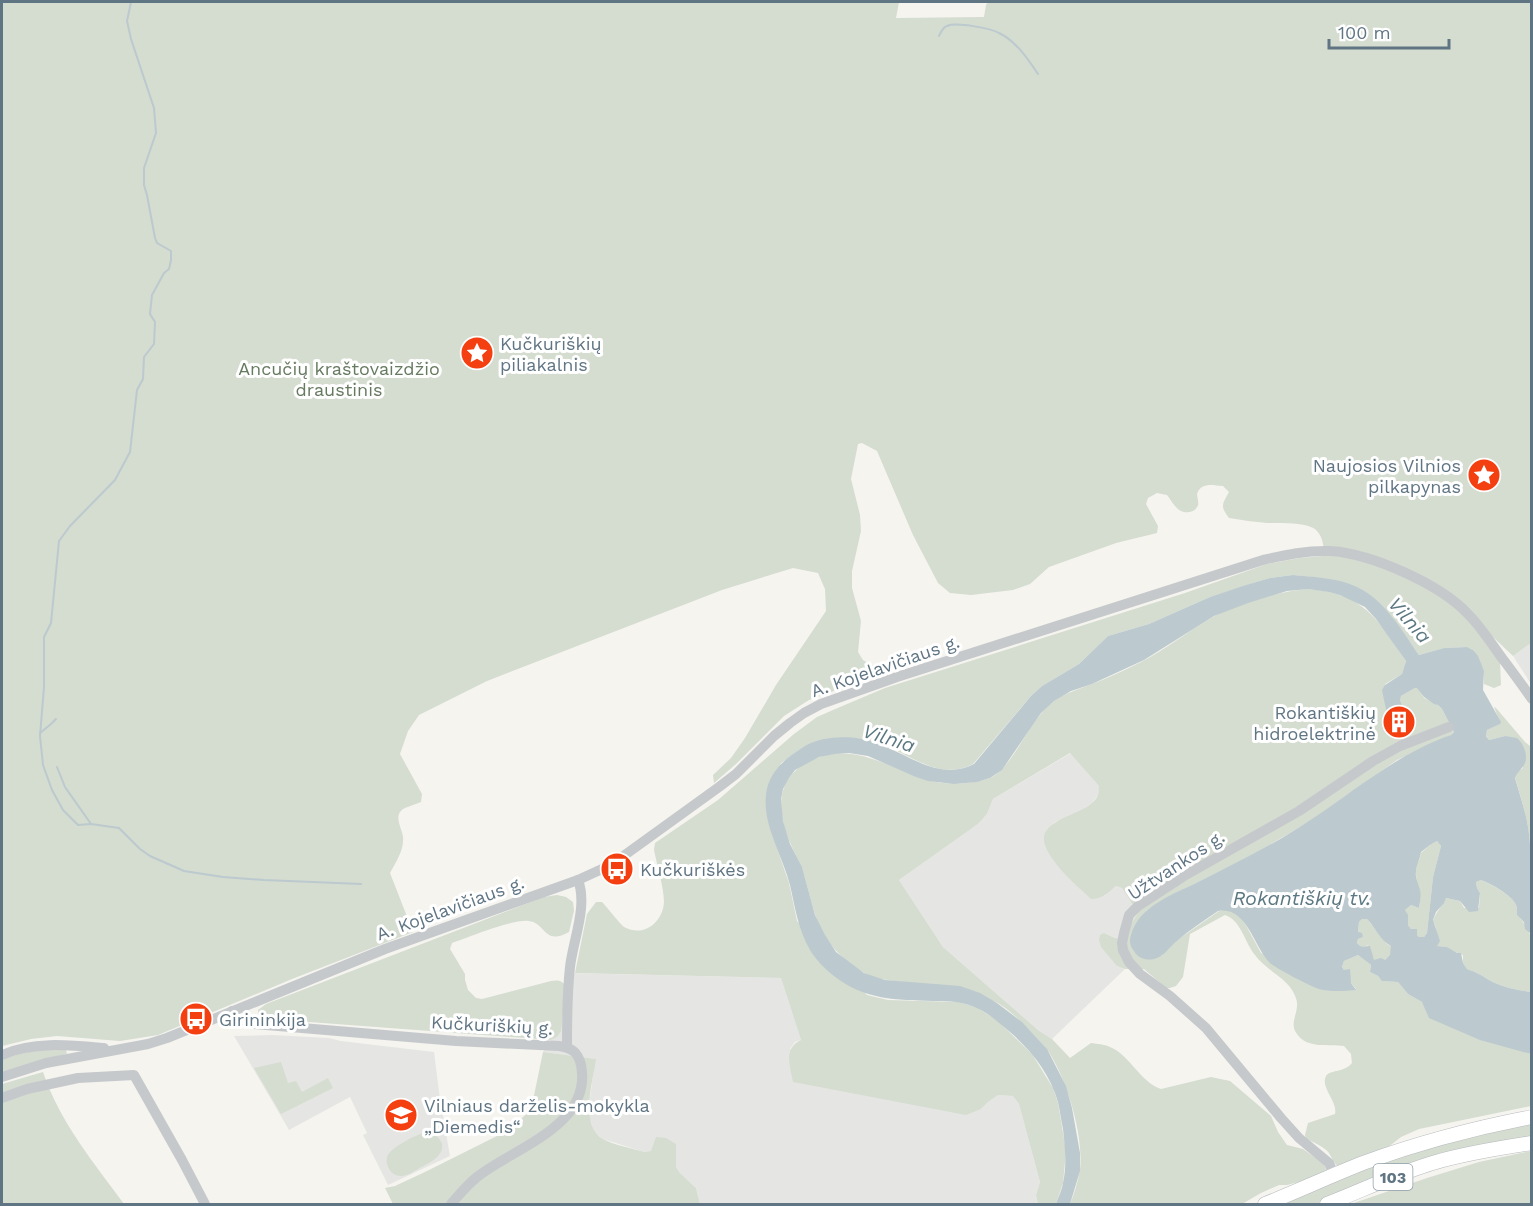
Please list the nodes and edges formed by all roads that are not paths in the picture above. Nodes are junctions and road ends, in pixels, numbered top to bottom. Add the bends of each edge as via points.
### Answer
1 (1532, 699) edge
2 (1449, 727) dead end
3 (578, 880) junction
4 (232, 1011) junction
5 (567, 1047) junction
6 (119, 1050) junction
7 (2, 1055) edge
8 (2, 1077) edge
9 (2, 1098) edge
10 (1532, 1117) edge
11 (1532, 1143) edge
12 (1334, 1175) junction
13 (205, 1204) edge
14 (451, 1204) edge
15 (1265, 1204) edge
16 (1327, 1204) edge

1 - 3 street, A. Kojelavičiaus g. via 1467,613 1434,588 1353,554 1331,551 1287,555 821,704 774,736 719,787 622,856
2 - 12 street, Užtvankos g. via 1373,761 1299,811 1184,876 1138,906 1129,915 1124,933 1122,943 1129,962 1206,1028 1299,1138 1329,1163
3 - 4 street, A. Kojelavičiaus g. via 436,930
3 - 5 street via 582,900 570,965
4 - 5 street, Kučkuriškių g. via 237,1019 266,1025
4 - 6 street, A. Kojelavičiaus g. via 167,1038
5 - 14 street, Kučkuriškių g. via 575,1051 580,1061 582,1081 564,1118 477,1177
6 - 7 street, A. Kojelavičiaus g. via 53,1045
6 - 8 street, A. Kojelavičiaus g. via 46,1063
9 - 13 street via 78,1078 134,1075
10 - 12 main road, 103 via 1443,1137
11 - 16 main road, 103 via 1434,1163
12 - 15 main road, 103

